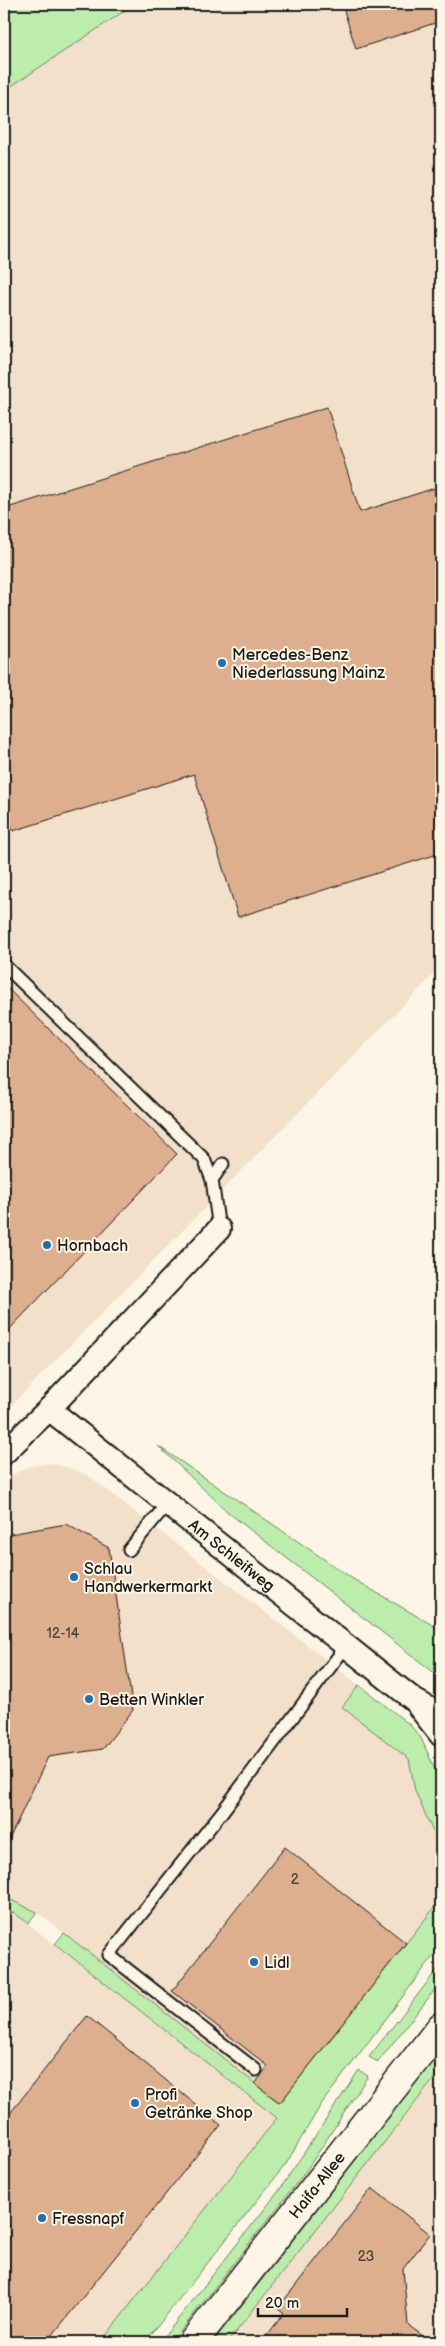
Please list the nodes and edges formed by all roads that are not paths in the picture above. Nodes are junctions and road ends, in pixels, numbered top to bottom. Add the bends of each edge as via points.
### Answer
1 (4, 965) edge
2 (222, 1164) dead end
3 (212, 1180) junction
4 (219, 1229) joint
5 (48, 1409) junction
6 (4, 1453) edge
7 (167, 1504) junction
8 (129, 1550) dead end
9 (346, 1646) junction
10 (414, 1700) junction
11 (441, 1715) edge
12 (441, 1734) edge
13 (441, 2027) edge
14 (256, 2070) dead end
15 (193, 2342) edge

1 - 3 lane via 204,1159
2 - 3 lane
3 - 4 lane
4 - 5 street
5 - 6 street
5 - 7 street, Am Schleifweg
7 - 8 lane
7 - 9 street, Am Schleifweg
9 - 10 street, Am Schleifweg
9 - 14 lane via 109,1955
10 - 11 street, Am Schleifweg
10 - 12 street, Am Schleifweg
13 - 15 street, Haifa-Allee

